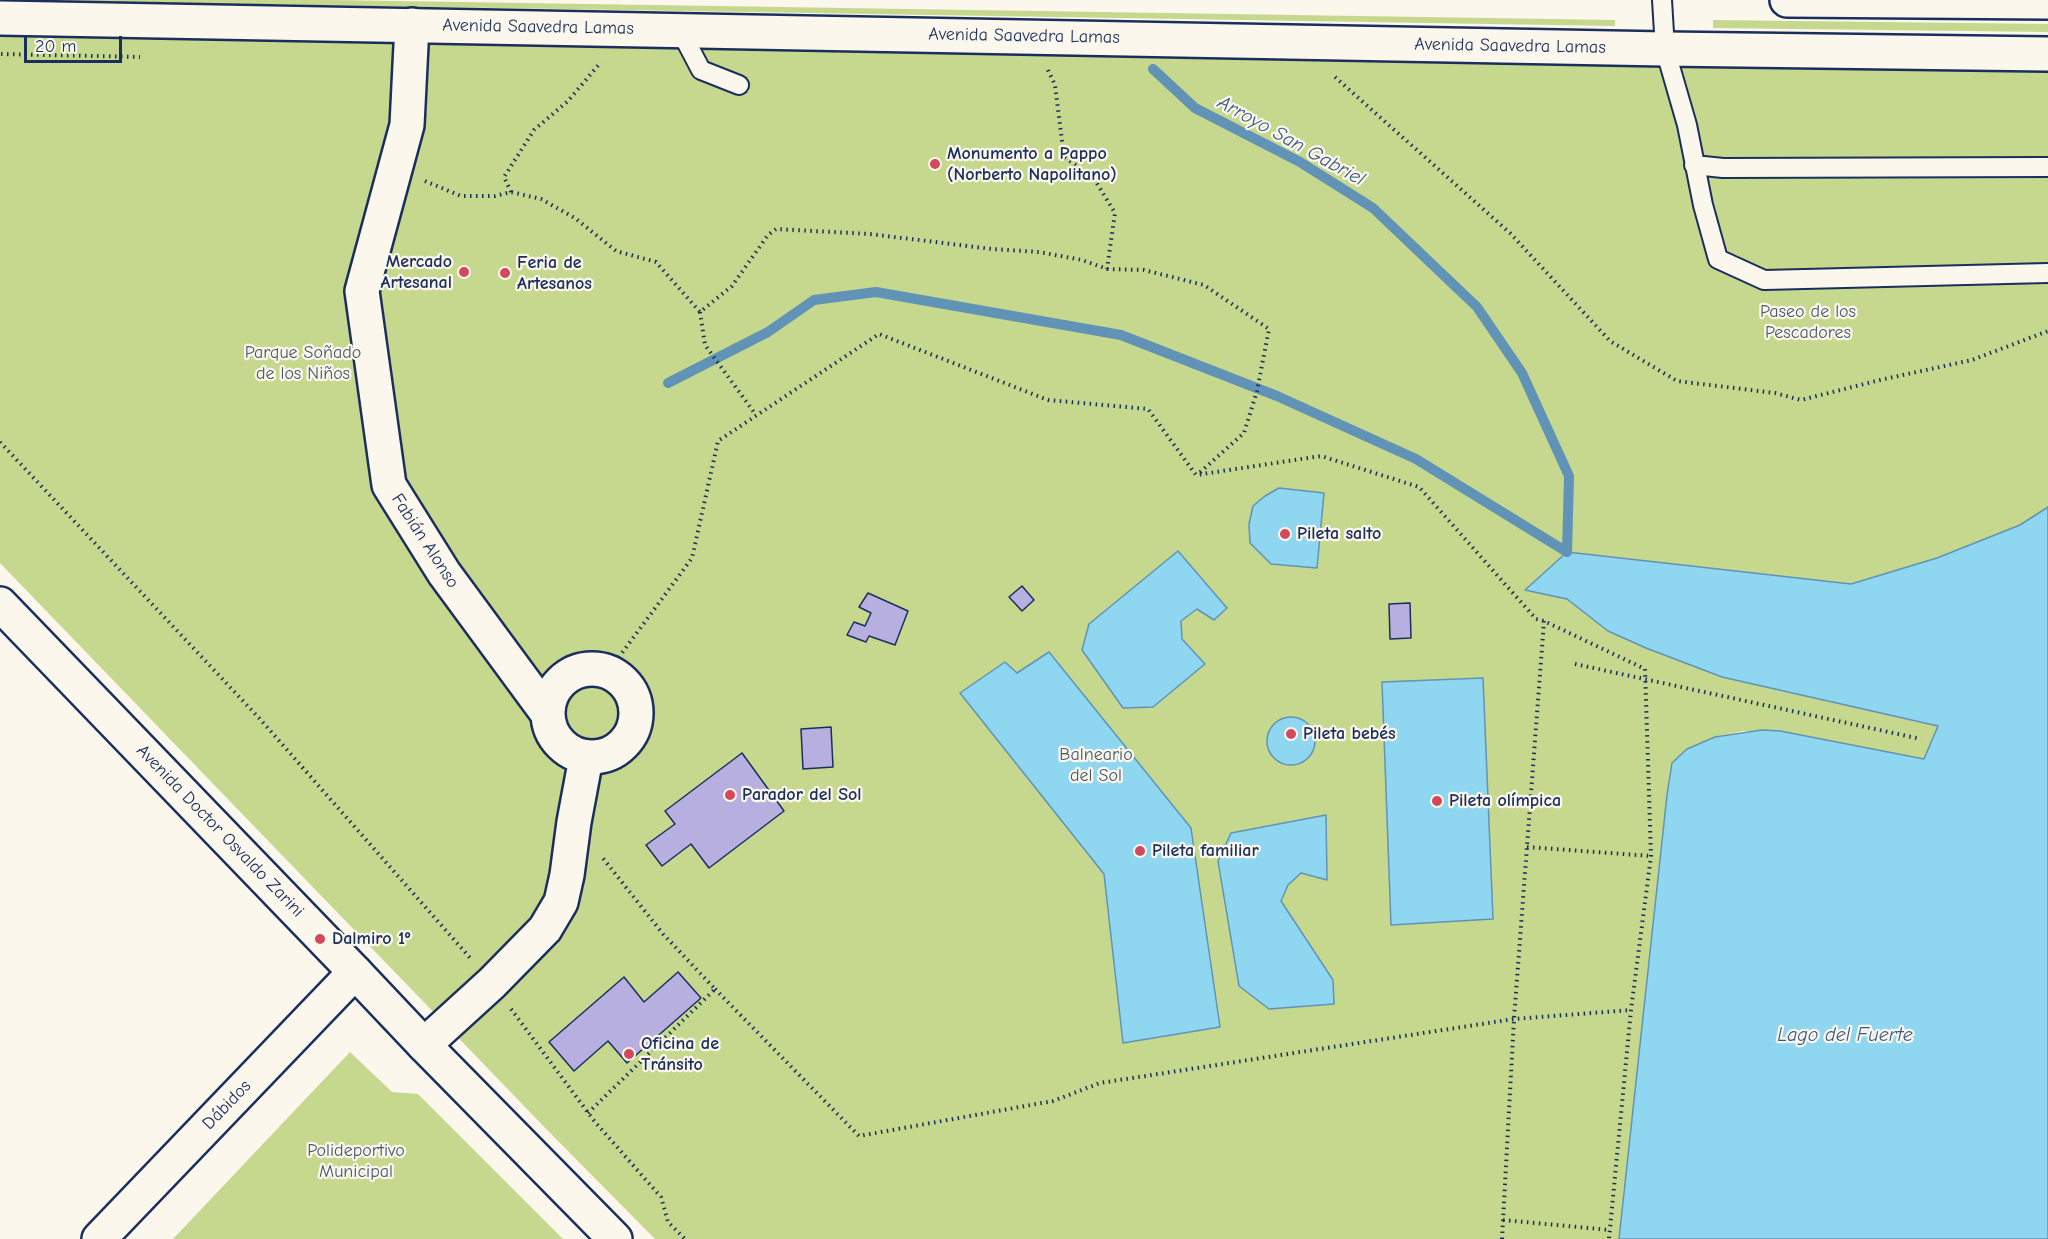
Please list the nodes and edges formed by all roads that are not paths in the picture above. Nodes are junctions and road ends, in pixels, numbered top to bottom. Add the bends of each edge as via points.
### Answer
1 (1662, 0) edge
2 (1787, 0) edge
3 (2048, 2) edge
4 (0, 18) edge
5 (412, 25) junction
6 (680, 30) junction
7 (1665, 49) junction
8 (2048, 54) edge
9 (739, 85) dead end
10 (1694, 165) junction
11 (2048, 167) edge
12 (2048, 273) edge
13 (0, 604) edge
14 (547, 712) junction
15 (585, 758) junction
16 (355, 972) junction
17 (423, 1045) junction
18 (99, 1239) edge
19 (615, 1239) edge

1 - 7 lane
2 - 3 main road
4 - 5 main road, Avenida Saavedra Lamas
5 - 6 main road, Avenida Saavedra Lamas
5 - 14 main road, Fabián Alonso via 407,125 362,291 389,485 444,573
6 - 7 main road, Avenida Saavedra Lamas
6 - 9 lane via 702,70
7 - 8 main road, Avenida Saavedra Lamas
7 - 10 lane
10 - 11 lane
10 - 12 lane via 1718,259 1764,280
13 - 16 main road, Avenida Doctor Osvaldo Zarini
14 - 15 main road, Fabián Alonso via 551,733 565,750
14 - 15 main road via 552,692 567,676 587,669 608,672 626,684 636,704 635,725 625,744 607,756
15 - 17 main road via 561,902 545,929
16 - 17 main road, Avenida Doctor Osvaldo Zarini
16 - 18 main road, Dábidos
17 - 19 main road, Avenida Doctor Osvaldo Zarini

